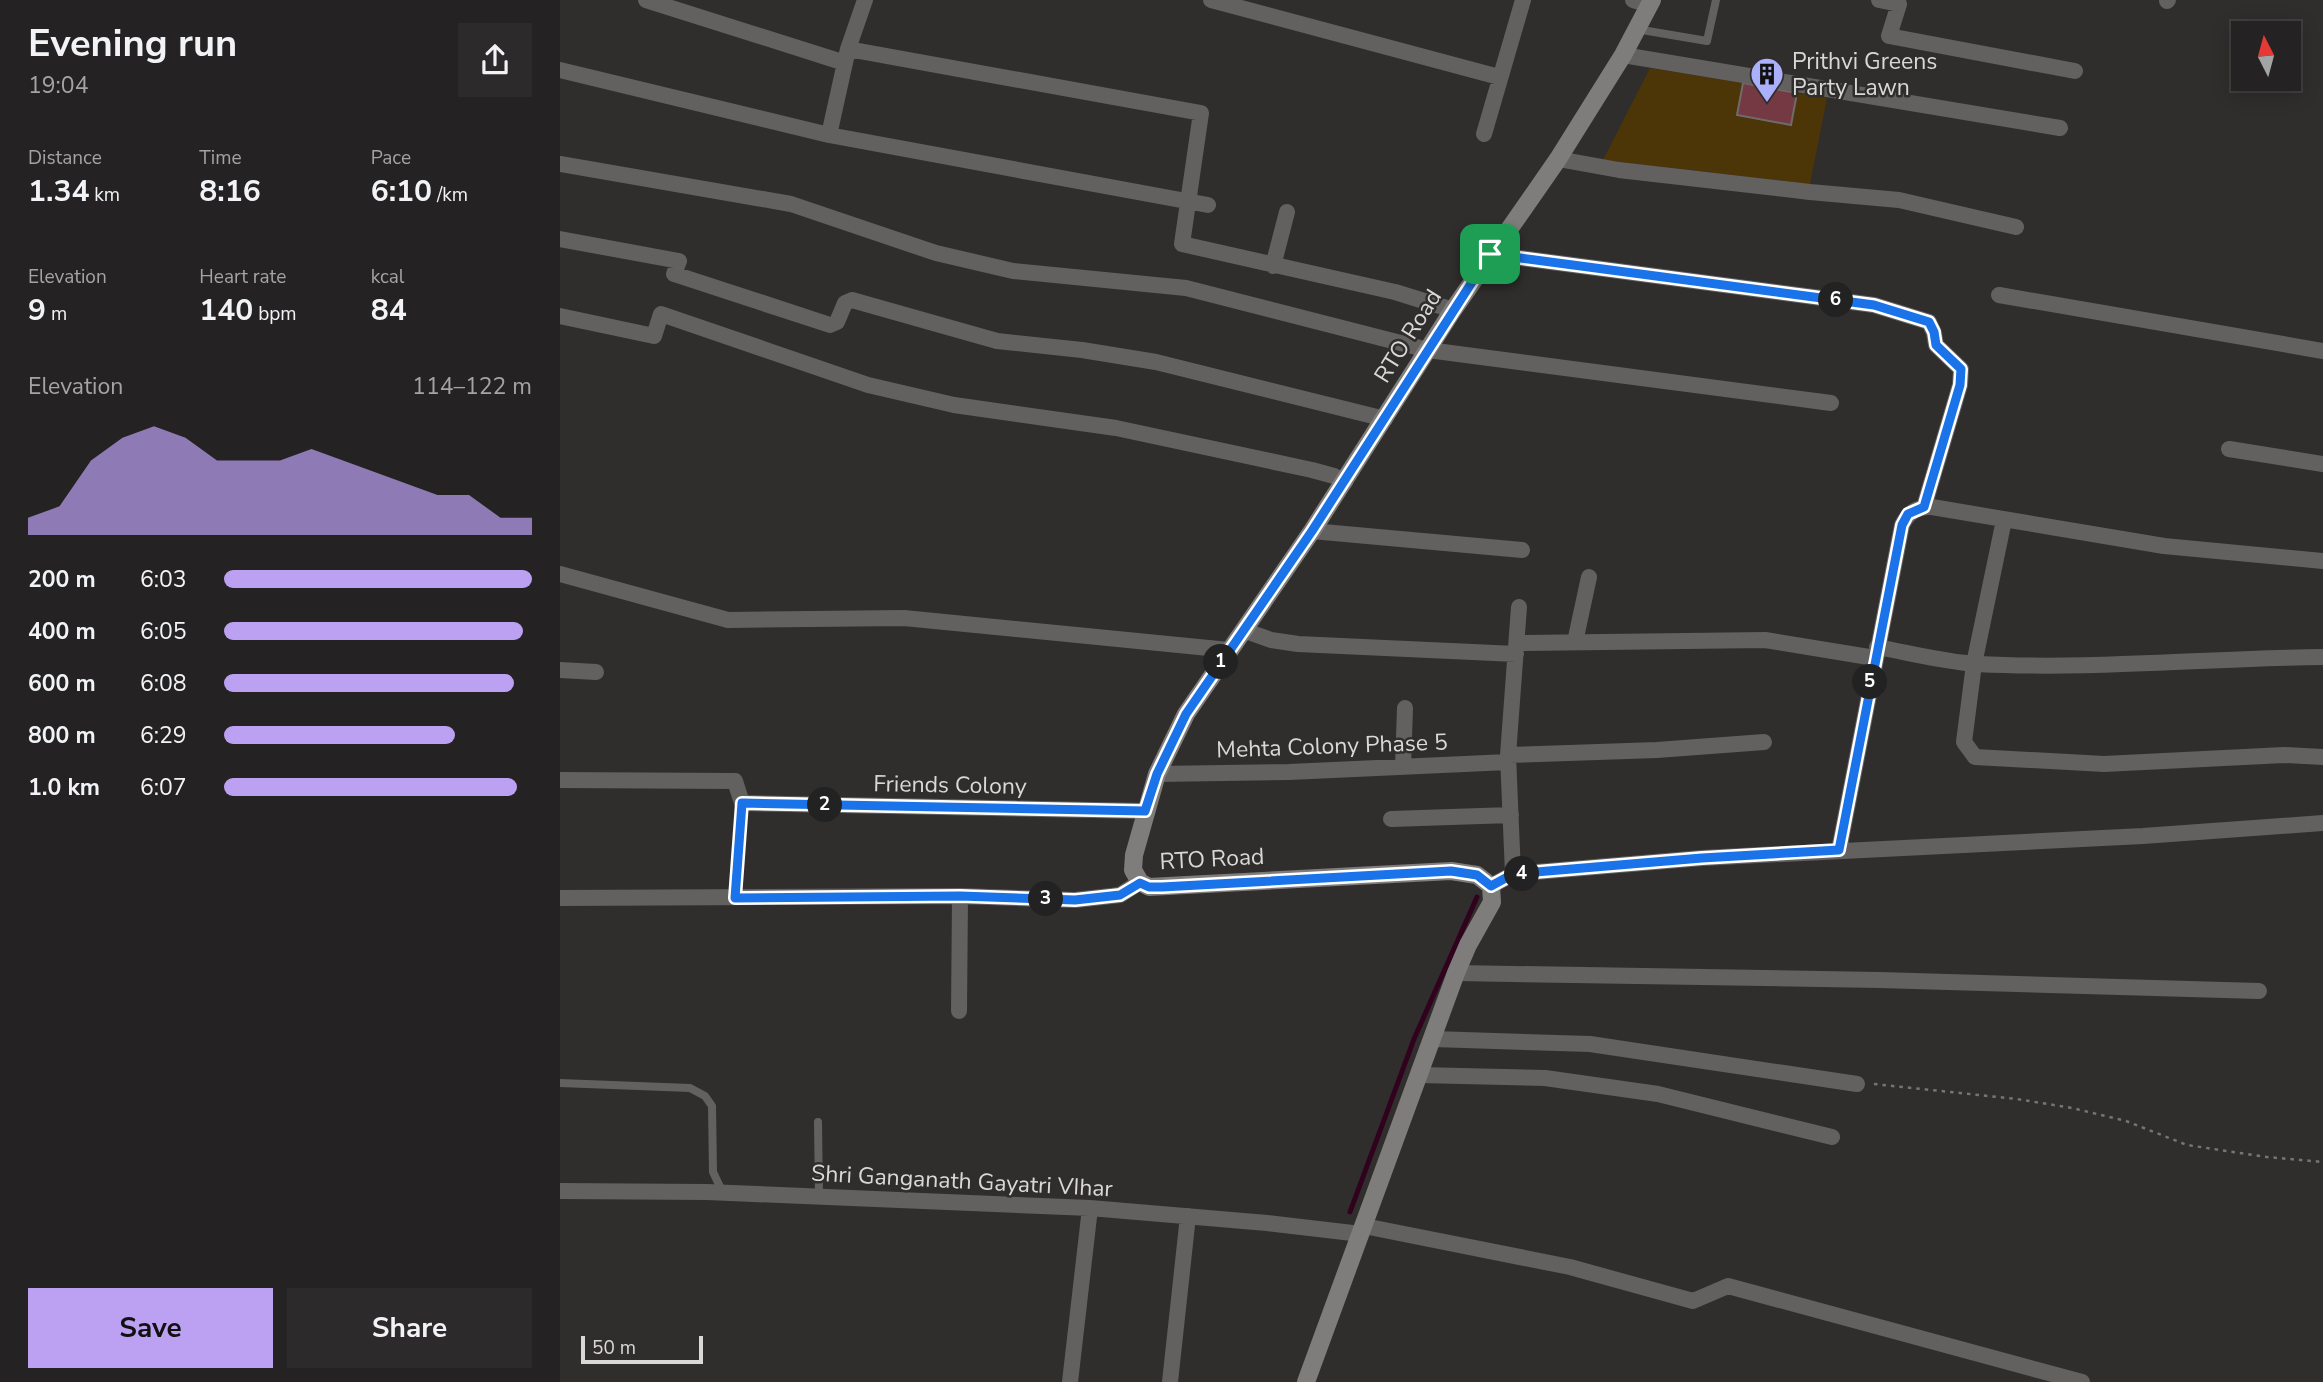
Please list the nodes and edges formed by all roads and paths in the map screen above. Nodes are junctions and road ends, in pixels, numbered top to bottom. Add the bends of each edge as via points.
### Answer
1 (646, 0) edge
2 (865, 0) edge
3 (1211, 0) edge
4 (1523, 0) edge
5 (1716, 0) edge
6 (1878, 0) edge
7 (1645, 2) edge
8 (1636, 29) junction
9 (1623, 55) junction
10 (847, 56) junction
11 (560, 69) edge
12 (2075, 71) dead end
13 (1499, 76) junction
14 (2060, 128) dead end
15 (829, 135) junction
16 (1484, 135) dead end
17 (1558, 159) junction
18 (560, 164) edge
19 (1187, 201) junction
20 (1208, 205) dead end
21 (1287, 212) dead end
22 (2016, 227) dead end
23 (560, 239) edge
24 (1490, 254) junction
25 (1273, 265) junction
26 (1999, 295) dead end
27 (1453, 310) junction
28 (560, 316) edge
29 (1428, 350) junction
30 (2323, 351) edge
31 (1832, 403) dead end
32 (1385, 419) junction
33 (2230, 449) dead end
34 (2323, 464) edge
35 (1345, 482) junction
36 (1924, 507) junction
37 (2004, 520) junction
38 (1312, 531) junction
39 (1521, 550) dead end
40 (2323, 561) edge
41 (560, 574) edge
42 (1589, 577) dead end
43 (1519, 607) dead end
44 (1243, 630) junction
45 (1575, 642) junction
46 (1517, 648) junction
47 (1230, 650) junction
48 (1876, 652) junction
49 (2323, 657) edge
50 (1974, 664) junction
51 (560, 670) edge
52 (596, 672) dead end
53 (1405, 708) dead end
54 (1764, 742) dead end
55 (2323, 757) edge
56 (1508, 758) junction
57 (1403, 767) junction
58 (1157, 774) junction
59 (560, 780) edge
60 (742, 803) junction
61 (1145, 811) junction
62 (1511, 815) junction
63 (1391, 819) dead end
64 (2323, 823) edge
65 (1839, 850) junction
66 (1513, 874) junction
67 (1140, 883) junction
68 (1491, 886) junction
69 (960, 896) junction
70 (560, 898) edge
71 (735, 898) junction
72 (1456, 973) junction
73 (2259, 991) dead end
74 (959, 1011) dead end
75 (1433, 1039) junction
76 (1419, 1075) junction
77 (560, 1083) edge
78 (1857, 1084) joint
79 (818, 1122) dead end
80 (1832, 1137) dead end
81 (2323, 1162) edge
82 (560, 1192) edge
83 (723, 1193) junction
84 (819, 1197) junction
85 (1090, 1208) junction
86 (1188, 1216) junction
87 (1362, 1230) junction
88 (1070, 1382) edge
89 (1170, 1382) edge
90 (1306, 1382) edge
91 (2082, 1382) edge

1 - 10 street
2 - 10 street
3 - 13 street
4 - 13 street
5 - 8 lane via 1707,41
6 - 12 street via 1899,4 1888,36
7 - 8 street, RTO Road
8 - 9 street, RTO Road
9 - 14 street
9 - 17 street, RTO Road
10 - 15 street
10 - 19 street via 1202,113
11 - 15 street
13 - 16 street
15 - 19 street
17 - 22 street via 1619,170 1899,200
17 - 24 street, RTO Road
18 - 29 street via 791,204 936,253 1013,271 1186,288
19 - 20 street
19 - 25 street via 1182,244
21 - 25 street
23 - 32 street via 679,261 674,274 830,325 852,300 998,341 1156,362
24 - 27 street, RTO Road
24 - 36 street via 1874,305 1929,322 1936,345 1961,369
25 - 27 street
26 - 30 street
27 - 29 street, RTO Road
28 - 35 street via 654,336 661,314 868,385 954,405 1116,428 1312,470
29 - 31 street
29 - 32 street, RTO Road
32 - 35 street, RTO Road
33 - 34 street
35 - 38 street, RTO Road
36 - 37 street
36 - 48 street via 1908,514 1902,525
37 - 40 street via 2164,546
37 - 50 street
38 - 39 street
38 - 44 street, RTO Road
41 - 47 street via 728,620 904,618
42 - 45 street
43 - 46 street
44 - 46 street via 1298,645
44 - 47 street, RTO Road
45 - 46 street
45 - 48 street via 1765,640
46 - 56 street
47 - 58 street, RTO Road via 1186,714
48 - 50 street
48 - 65 street
49 - 50 street
50 - 55 street via 1964,742 1975,757 2104,764
51 - 52 street
53 - 57 street
54 - 56 street, Mehta Colony Phase 5
56 - 57 street, Mehta Colony Phase 5
56 - 62 street
57 - 58 street, Mehta Colony Phase 5
58 - 61 street, RTO Road
59 - 60 street via 734,781
60 - 61 street, Friends Colony
60 - 71 lane
61 - 67 street, RTO Road via 1134,855 1133,870
62 - 63 street
62 - 66 street
64 - 65 street
65 - 66 street
66 - 68 street
67 - 68 street, RTO Road via 1162,887 1451,871 1477,875
67 - 69 street via 1120,895 1075,900
68 - 72 street via 1492,902
69 - 71 street
69 - 74 street
70 - 71 street
72 - 73 street
72 - 75 street
75 - 76 street
75 - 78 street via 1590,1044
76 - 80 street via 1545,1078 1657,1094
76 - 87 street
77 - 83 lane via 690,1088 705,1096 712,1105 713,1172
78 - 81 path via 1889,1084 2072,1108 2126,1121 2187,1145
79 - 84 lane
82 - 83 street, Shri Ganganath Gayatri VIhar
83 - 84 street, Shri Ganganath Gayatri VIhar
84 - 85 street, Shri Ganganath Gayatri VIhar
85 - 86 street, Shri Ganganath Gayatri VIhar
85 - 88 street
86 - 87 street, Shri Ganganath Gayatri VIhar
86 - 89 street
87 - 90 street
87 - 91 street, Shri Ganganath Gayatri VIhar via 1570,1267 1693,1301 1728,1286

